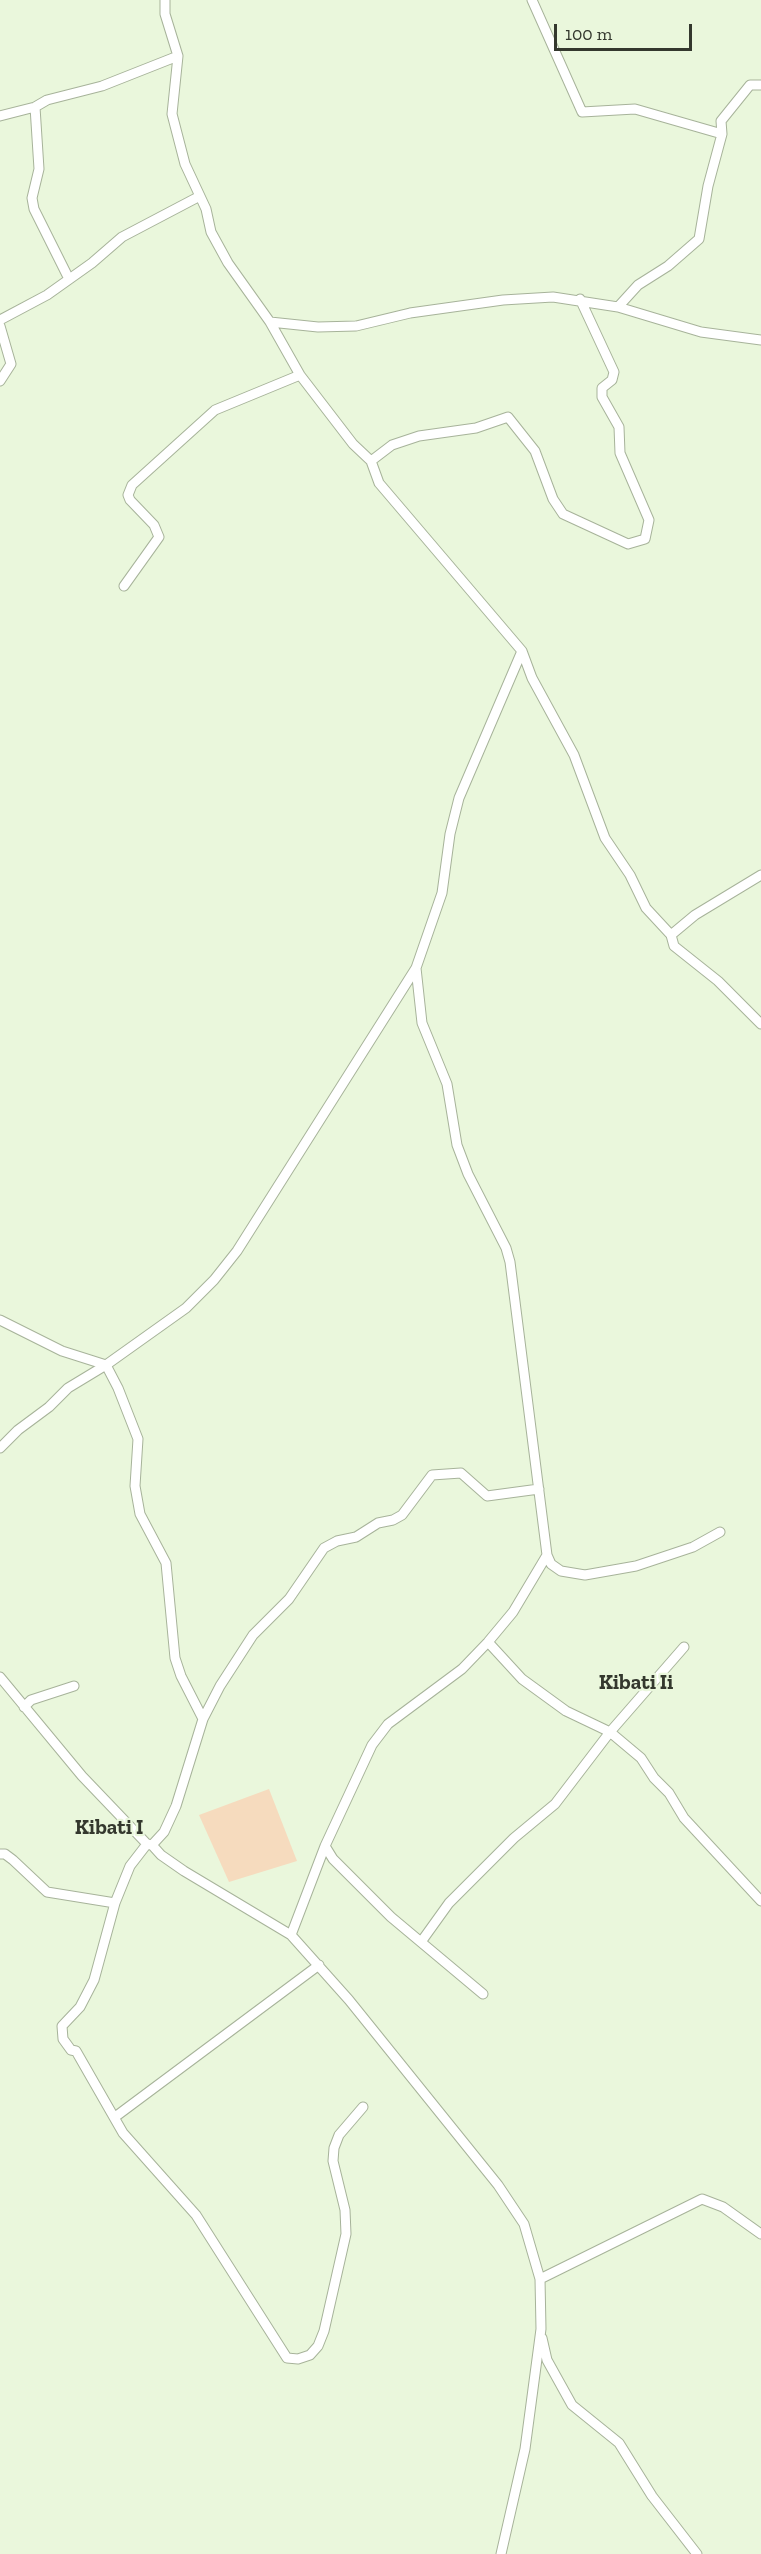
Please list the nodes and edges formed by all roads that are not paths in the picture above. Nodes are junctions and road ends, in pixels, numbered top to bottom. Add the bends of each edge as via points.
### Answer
1 (165, 0) edge
2 (532, 0) edge
3 (178, 56) junction
4 (761, 85) edge
5 (35, 107) junction
6 (0, 116) edge
7 (722, 134) junction
8 (200, 196) junction
9 (69, 279) junction
10 (580, 299) junction
11 (618, 307) junction
12 (0, 320) edge
13 (270, 322) junction
14 (0, 326) edge
15 (761, 340) edge
16 (300, 375) junction
17 (0, 381) edge
18 (371, 461) junction
19 (124, 586) dead end
20 (522, 651) junction
21 (761, 875) edge
22 (671, 935) junction
23 (416, 968) junction
24 (761, 1024) edge
25 (0, 1320) edge
26 (106, 1365) junction
27 (0, 1448) edge
28 (539, 1489) junction
29 (720, 1532) dead end
30 (547, 1555) junction
31 (488, 1642) junction
32 (684, 1647) dead end
33 (2, 1682) edge
34 (74, 1686) dead end
35 (24, 1707) junction
36 (203, 1719) junction
37 (610, 1732) junction
38 (149, 1844) junction
39 (325, 1846) junction
40 (0, 1854) edge
41 (761, 1901) edge
42 (115, 1903) junction
43 (428, 1931) junction
44 (410, 1934) junction
45 (291, 1935) junction
46 (421, 1942) junction
47 (319, 1965) junction
48 (483, 1994) dead end
49 (363, 2107) dead end
50 (115, 2117) junction
51 (761, 2234) edge
52 (540, 2279) junction
53 (541, 2329) junction
54 (501, 2554) edge
55 (697, 2554) edge

1 - 3 street via 165,14
2 - 7 street via 582,112 635,109
3 - 5 street
3 - 8 street via 172,114 185,164
4 - 7 street via 750,85 734,103 721,121
5 - 6 street
5 - 9 street via 39,169 32,198 34,209
7 - 11 street via 699,239 638,285
8 - 9 street via 122,237
8 - 13 street via 211,232 228,263
9 - 12 street
10 - 11 street
10 - 13 street via 503,300 410,313 356,326
10 - 18 street via 614,372 612,380 602,388 602,397 619,427 620,453 649,520 645,539 638,543 621,542 559,510 535,451 508,417 476,429 419,436 392,445
11 - 15 street via 701,332
13 - 16 street
14 - 17 street via 11,364
16 - 18 street via 352,444
16 - 19 street via 215,410 132,485 130,500 154,525 159,537
18 - 20 street via 379,483
20 - 22 street via 532,678 574,755 605,838 646,908
20 - 23 street via 459,798 442,893
21 - 22 street via 712,904
22 - 24 street via 674,946 718,981
23 - 26 street via 237,1251 200,1296
23 - 28 street via 422,1023 447,1084 457,1146 510,1262
25 - 26 street via 62,1351
26 - 27 street via 68,1388
26 - 36 street via 136,1427 136,1498 140,1514 166,1563 175,1658
28 - 30 street
28 - 36 street via 488,1496 461,1473 432,1475 402,1515 324,1548 289,1599 244,1647
29 - 30 street via 636,1566 585,1575 561,1571
30 - 31 street via 513,1612
31 - 37 street via 522,1679 566,1712
31 - 39 street via 462,1669 388,1724 372,1745
32 - 37 street
33 - 35 street
34 - 35 street via 31,1700
35 - 38 street via 82,1776
36 - 38 street via 176,1806 164,1832
37 - 41 street via 641,1758 684,1818
37 - 43 street via 555,1804 468,1883
38 - 42 street via 130,1866
38 - 45 street via 161,1856
39 - 44 street via 333,1859
39 - 45 street
40 - 42 street via 13,1860 47,1892
42 - 50 street via 93,1980 80,2007 62,2026 63,2039 71,2050 76,2050
43 - 44 street
43 - 46 street
44 - 46 street
45 - 47 street
46 - 48 street
47 - 50 street
47 - 52 street via 512,2204 531,2242
49 - 50 street via 339,2135 334,2148 346,2234 324,2331 310,2355 298,2359 287,2358 196,2216 133,2147
51 - 52 street via 702,2199
52 - 53 street
53 - 54 street via 525,2449
53 - 55 street via 547,2360 572,2405 619,2443 652,2496

